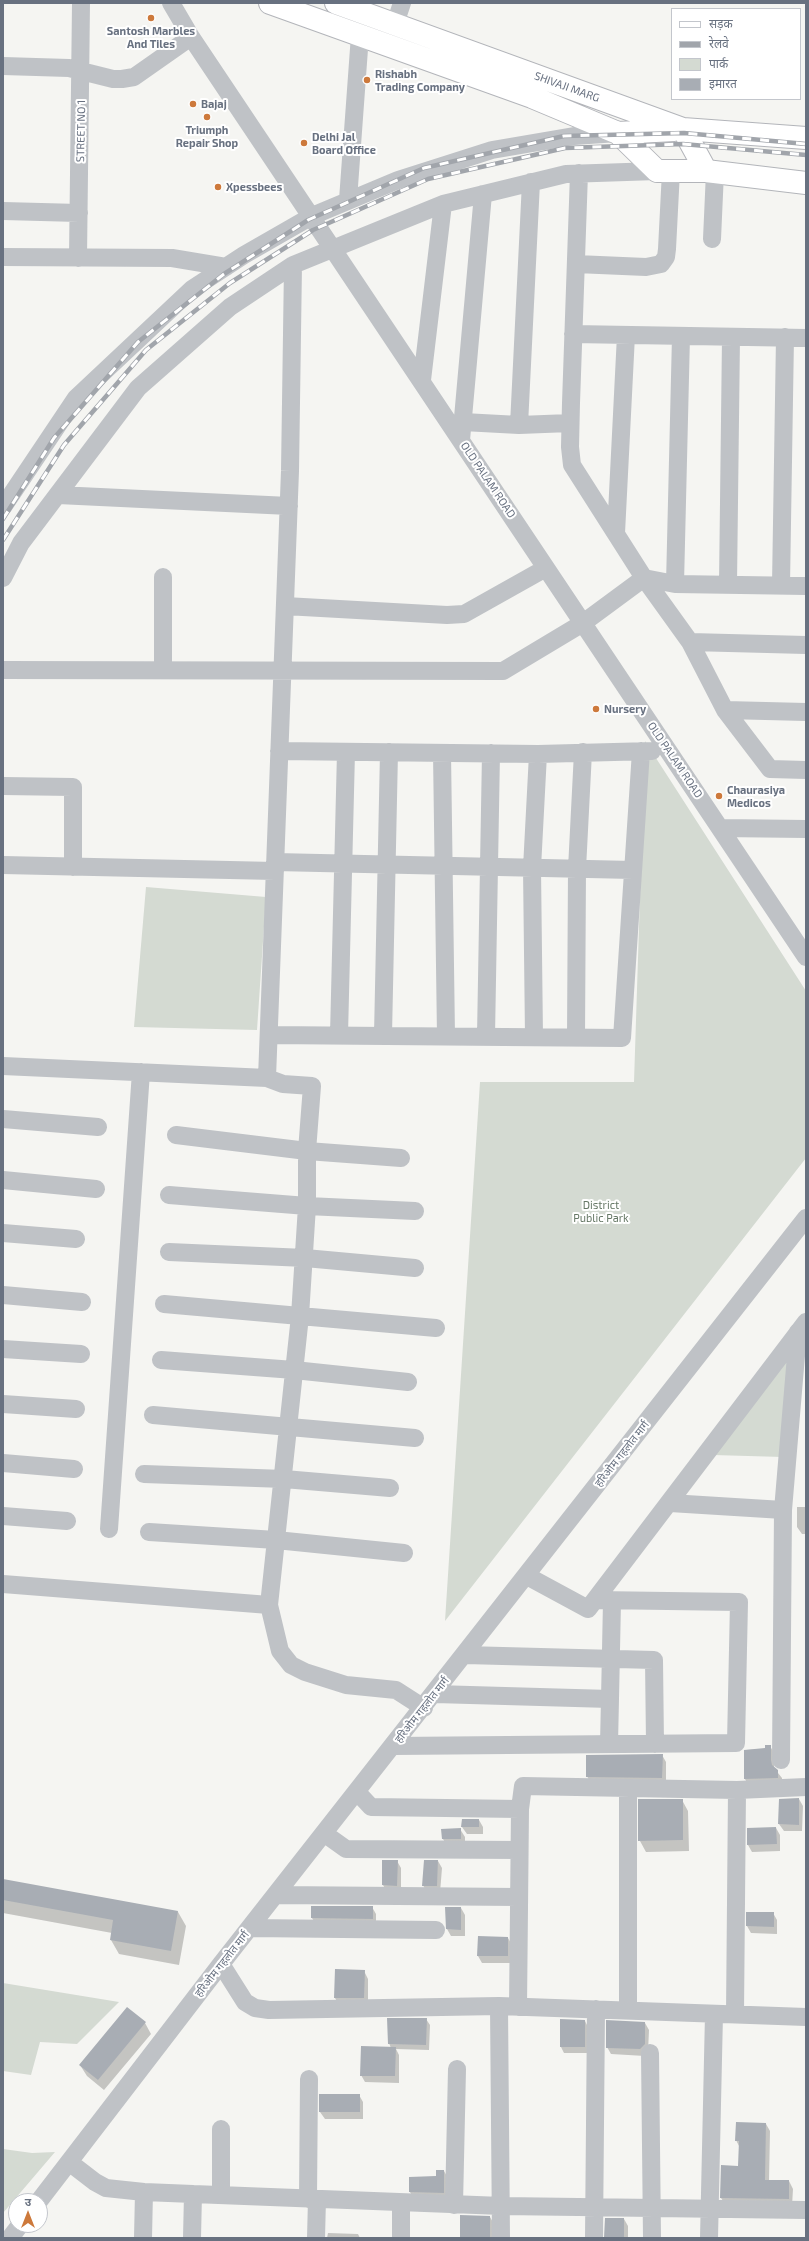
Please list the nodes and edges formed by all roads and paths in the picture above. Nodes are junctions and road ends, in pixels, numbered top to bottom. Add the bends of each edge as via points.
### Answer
1 (81, 3) edge
2 (171, 3) edge
3 (270, 3) edge
4 (336, 3) edge
5 (402, 3) edge
6 (395, 24) junction
7 (360, 35) junction
8 (191, 37) junction
9 (3, 66) edge
10 (82, 70) junction
11 (683, 129) junction
12 (618, 134) junction
13 (806, 138) edge
14 (664, 171) junction
15 (710, 171) junction
16 (579, 173) junction
17 (531, 182) junction
18 (806, 183) edge
19 (483, 194) junction
20 (348, 200) junction
21 (443, 204) junction
22 (3, 211) edge
23 (79, 213) junction
24 (312, 216) junction
25 (712, 239) dead end
26 (334, 249) junction
27 (3, 258) edge
28 (78, 258) junction
29 (576, 264) junction
30 (294, 265) junction
31 (226, 267) junction
32 (573, 334) junction
33 (626, 335) junction
34 (681, 336) junction
35 (731, 337) junction
36 (785, 337) junction
37 (806, 338) edge
38 (422, 380) junction
39 (463, 422) junction
40 (570, 423) junction
41 (519, 425) junction
42 (461, 440) junction
43 (58, 495) junction
44 (4, 501) edge
45 (289, 506) junction
46 (616, 533) junction
47 (546, 568) junction
48 (164, 577) dead end
49 (3, 578) edge
50 (644, 578) junction
51 (675, 584) junction
52 (728, 584) junction
53 (781, 585) junction
54 (806, 586) edge
55 (285, 606) junction
56 (584, 623) junction
57 (690, 642) junction
58 (806, 645) edge
59 (3, 670) edge
60 (164, 670) junction
61 (282, 671) junction
62 (725, 710) junction
63 (806, 712) edge
64 (279, 751) junction
65 (641, 751) junction
66 (669, 751) junction
67 (346, 752) junction
68 (389, 752) junction
69 (583, 752) junction
70 (442, 753) junction
71 (490, 753) junction
72 (538, 754) junction
73 (806, 770) edge
74 (3, 786) edge
75 (720, 828) junction
76 (806, 829) edge
77 (344, 863) junction
78 (387, 864) junction
79 (3, 865) edge
80 (275, 866) junction
81 (442, 866) junction
82 (489, 866) junction
83 (73, 867) junction
84 (532, 868) junction
85 (577, 869) junction
86 (633, 870) junction
87 (806, 957) edge
88 (269, 1035) junction
89 (339, 1035) junction
90 (383, 1035) junction
91 (446, 1036) junction
92 (486, 1036) junction
93 (534, 1037) junction
94 (576, 1037) junction
95 (3, 1066) edge
96 (141, 1072) junction
97 (267, 1078) junction
98 (3, 1119) edge
99 (98, 1127) dead end
100 (176, 1135) dead end
101 (307, 1151) junction
102 (401, 1158) dead end
103 (3, 1180) edge
104 (96, 1189) dead end
105 (169, 1196) dead end
106 (307, 1206) junction
107 (415, 1211) dead end
108 (806, 1218) edge
109 (3, 1233) edge
110 (76, 1239) dead end
111 (170, 1252) dead end
112 (304, 1258) junction
113 (415, 1268) dead end
114 (3, 1295) edge
115 (82, 1302) dead end
116 (164, 1304) dead end
117 (300, 1316) junction
118 (802, 1327) edge
119 (436, 1328) dead end
120 (3, 1349) edge
121 (81, 1354) dead end
122 (161, 1360) dead end
123 (294, 1370) junction
124 (408, 1382) dead end
125 (3, 1404) edge
126 (76, 1409) dead end
127 (153, 1415) dead end
128 (290, 1426) junction
129 (415, 1438) dead end
130 (3, 1463) edge
131 (74, 1469) dead end
132 (144, 1474) dead end
133 (284, 1479) junction
134 (390, 1488) dead end
135 (670, 1503) junction
136 (783, 1510) junction
137 (3, 1516) edge
138 (67, 1521) dead end
139 (109, 1529) dead end
140 (149, 1532) dead end
141 (276, 1540) junction
142 (404, 1553) dead end
143 (526, 1576) junction
144 (3, 1584) edge
145 (604, 1601) junction
146 (269, 1605) junction
147 (465, 1655) junction
148 (612, 1659) junction
149 (435, 1694) junction
150 (610, 1699) junction
151 (424, 1708) junction
152 (609, 1744) junction
153 (655, 1744) junction
154 (394, 1746) junction
155 (780, 1760) dead end
156 (806, 1787) edge
157 (628, 1788) junction
158 (737, 1790) junction
159 (358, 1793) junction
160 (520, 1809) junction
161 (325, 1834) junction
162 (519, 1850) junction
163 (277, 1894) junction
164 (518, 1897) junction
165 (250, 1928) junction
166 (436, 1930) dead end
167 (221, 1964) junction
168 (499, 2006) junction
169 (518, 2007) junction
170 (596, 2009) junction
171 (628, 2010) junction
172 (714, 2014) junction
173 (735, 2014) junction
174 (806, 2017) edge
175 (650, 2053) dead end
176 (457, 2069) dead end
177 (309, 2079) dead end
178 (221, 2129) dead end
179 (69, 2162) junction
180 (144, 2192) junction
181 (45, 2193) edge
182 (192, 2194) junction
183 (221, 2195) junction
184 (313, 2199) junction
185 (401, 2203) junction
186 (454, 2205) junction
187 (502, 2206) junction
188 (594, 2209) junction
189 (652, 2210) junction
190 (708, 2210) junction
191 (806, 2210) edge
192 (144, 2238) edge
193 (192, 2238) edge
194 (316, 2238) edge
195 (401, 2238) edge
196 (501, 2238) edge
197 (594, 2238) edge
198 (652, 2238) edge
199 (709, 2238) edge

1 - 10 street, STREET NO 1
2 - 8 street, OLD PALAM ROAD
3 - 7 main road, SHIVAJI MARG
4 - 6 main road, SHIVAJI MARG
5 - 6 street
6 - 11 main road, SHIVAJI MARG
7 - 12 main road, SHIVAJI MARG via 532,97
7 - 20 street
8 - 10 street via 134,77 113,79
8 - 24 street, OLD PALAM ROAD
9 - 10 street
10 - 23 street, STREET NO 1
11 - 12 main road
11 - 13 main road, SHIVAJI MARG
11 - 15 main road
12 - 14 main road, SHIVAJI MARG
12 - 20 street via 574,136 492,150 398,180
14 - 15 main road
14 - 16 street
14 - 29 street via 667,249 666,257 661,264 646,267
15 - 18 main road
15 - 25 street
16 - 17 street
16 - 29 street
17 - 19 street
17 - 41 street
19 - 21 street
19 - 39 street
20 - 24 street
21 - 26 street
21 - 38 street
22 - 23 street
23 - 28 street, STREET NO 1
24 - 26 street, OLD PALAM ROAD
24 - 31 street
26 - 30 street
26 - 38 street, OLD PALAM ROAD
27 - 28 street
28 - 31 street via 172,258
29 - 32 street
30 - 43 street via 230,307 138,388
30 - 45 street
31 - 44 street via 192,289 76,398
32 - 33 street
32 - 40 street
33 - 34 street
33 - 46 street
34 - 35 street
34 - 51 street
35 - 36 street
35 - 52 street
36 - 37 street
36 - 53 street
38 - 42 street, OLD PALAM ROAD
39 - 41 street
39 - 42 street
40 - 41 street
40 - 46 street via 572,465
42 - 47 street, OLD PALAM ROAD
43 - 45 street
43 - 49 street via 22,543
45 - 55 street
46 - 50 street
47 - 55 street via 464,614
47 - 56 street, OLD PALAM ROAD
48 - 60 street
50 - 51 street
50 - 56 street
50 - 57 street
51 - 52 street
52 - 53 street
53 - 54 street
55 - 61 street
56 - 61 street via 503,671
56 - 66 street, OLD PALAM ROAD
57 - 58 street
57 - 62 street
59 - 60 street
60 - 61 street
61 - 64 street
62 - 63 street
62 - 73 street via 770,769
64 - 67 street
64 - 80 street
65 - 66 street
65 - 69 street
65 - 86 street
66 - 75 street, OLD PALAM ROAD
67 - 68 street
67 - 77 street
68 - 70 street
68 - 78 street
69 - 72 street
69 - 85 street
70 - 71 street
70 - 81 street
71 - 72 street
71 - 82 street
72 - 84 street
74 - 83 street via 73,787
75 - 76 street
75 - 87 street, OLD PALAM ROAD
77 - 78 street
77 - 80 street
77 - 89 street
78 - 81 street
78 - 90 street
79 - 83 street
80 - 83 street
80 - 88 street
81 - 82 street
81 - 91 street
82 - 84 street
82 - 92 street
84 - 85 street
84 - 93 street
85 - 86 street
85 - 94 street
86 - 94 street via 622,1038
88 - 89 street
88 - 97 street
89 - 90 street
90 - 91 street
91 - 92 street
92 - 93 street
93 - 94 street
95 - 96 street
96 - 97 street
96 - 139 street
97 - 101 street via 283,1084 312,1086
98 - 99 street
100 - 101 street
101 - 102 street
101 - 106 street
103 - 104 street
105 - 106 street
106 - 107 street
106 - 112 street
108 - 143 street, हरिओम गहलोत मार्ग
109 - 110 street
111 - 112 street
112 - 113 street
112 - 117 street
114 - 115 street
116 - 117 street
117 - 119 street
117 - 123 street
118 - 135 street
118 - 136 street
120 - 121 street
122 - 123 street
123 - 124 street
123 - 128 street
125 - 126 street
127 - 128 street
128 - 129 street
128 - 133 street
130 - 131 street
132 - 133 street
133 - 134 street
133 - 141 street
135 - 136 street
135 - 145 street
136 - 155 street
137 - 138 street
140 - 141 street
141 - 142 street
141 - 146 street
143 - 145 street via 588,1609
143 - 147 street, हरिओम गहलोत मार्ग
144 - 146 street
145 - 148 street
145 - 153 street via 739,1602 736,1743
146 - 151 street via 280,1650 291,1665 346,1685 396,1690
147 - 148 street
147 - 149 street, हरिओम गहलोत मार्ग
148 - 150 street
148 - 153 street via 654,1660
149 - 150 street
149 - 151 street, हरिओम गहलोत मार्ग
150 - 152 street
151 - 154 street, हरिओम गहलोत मार्ग
152 - 153 street
152 - 154 street
154 - 159 street, हरिओम गहलोत मार्ग
156 - 158 street
157 - 158 street
157 - 160 street via 523,1786
157 - 171 street
158 - 173 street
159 - 160 street via 371,1807
159 - 161 street, हरिओम गहलोत मार्ग
160 - 162 street
161 - 162 street via 346,1849
161 - 163 street, हरिओम गहलोत मार्ग
162 - 164 street
163 - 164 street
163 - 165 street, हरिओम गहलोत मार्ग
164 - 169 street
165 - 166 street
165 - 167 street, हरिओम गहलोत मार्ग
167 - 168 street via 245,2002 256,2008 269,2010
167 - 179 street, हरिओम गहलोत मार्ग
168 - 169 street
168 - 187 street
169 - 170 street
170 - 171 street
170 - 188 street
171 - 172 street
172 - 173 street
172 - 190 street
173 - 174 street
175 - 189 street
176 - 186 street
177 - 184 street
178 - 183 street
179 - 180 street via 106,2188
179 - 181 street, हरिओम गहलोत मार्ग
180 - 182 street
180 - 192 street
182 - 183 street
182 - 193 street
183 - 184 street
184 - 185 street
184 - 194 street
185 - 186 street
185 - 195 street
186 - 187 street
187 - 188 street
187 - 196 street
188 - 189 street
188 - 197 street
189 - 190 street
189 - 198 street
190 - 191 street
190 - 199 street

